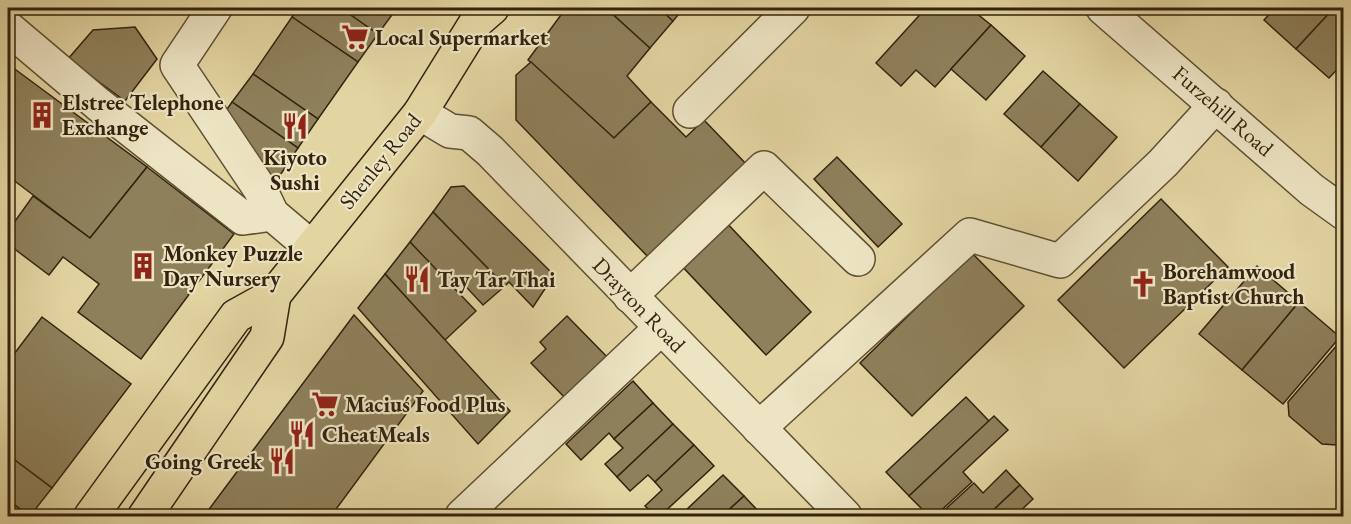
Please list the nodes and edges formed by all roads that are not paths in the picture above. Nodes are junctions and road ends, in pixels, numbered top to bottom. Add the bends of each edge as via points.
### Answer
1 (215, 8) edge
2 (793, 8) edge
3 (1103, 8) edge
4 (482, 12) edge
5 (8, 28) edge
6 (1216, 105) junction
7 (690, 111) dead end
8 (420, 113) junction
9 (1344, 213) edge
10 (272, 214) junction
11 (311, 247) junction
12 (858, 259) dead end
13 (274, 295) junction
14 (630, 296) junction
15 (661, 328) junction
16 (759, 428) junction
17 (91, 516) edge
18 (145, 516) edge
19 (462, 516) edge
20 (845, 516) edge

1 - 10 street via 177,65 260,189
2 - 7 street
3 - 6 street, Furzehill Road
4 - 8 main road, Shenley Road
5 - 10 street via 243,218
6 - 9 street, Furzehill Road via 1311,190
6 - 16 street via 1060,261 970,235
8 - 11 main road, Shenley Road
8 - 14 street, Drayton Road via 450,131 469,133 490,151
10 - 11 street
11 - 13 main road, Shenley Road
12 - 14 street via 764,168
13 - 17 main road, Shenley Road via 236,315
13 - 18 main road, Shenley Road via 267,337
14 - 15 street, Drayton Road
15 - 16 street, Drayton Road
15 - 19 street
16 - 20 street, Drayton Road

